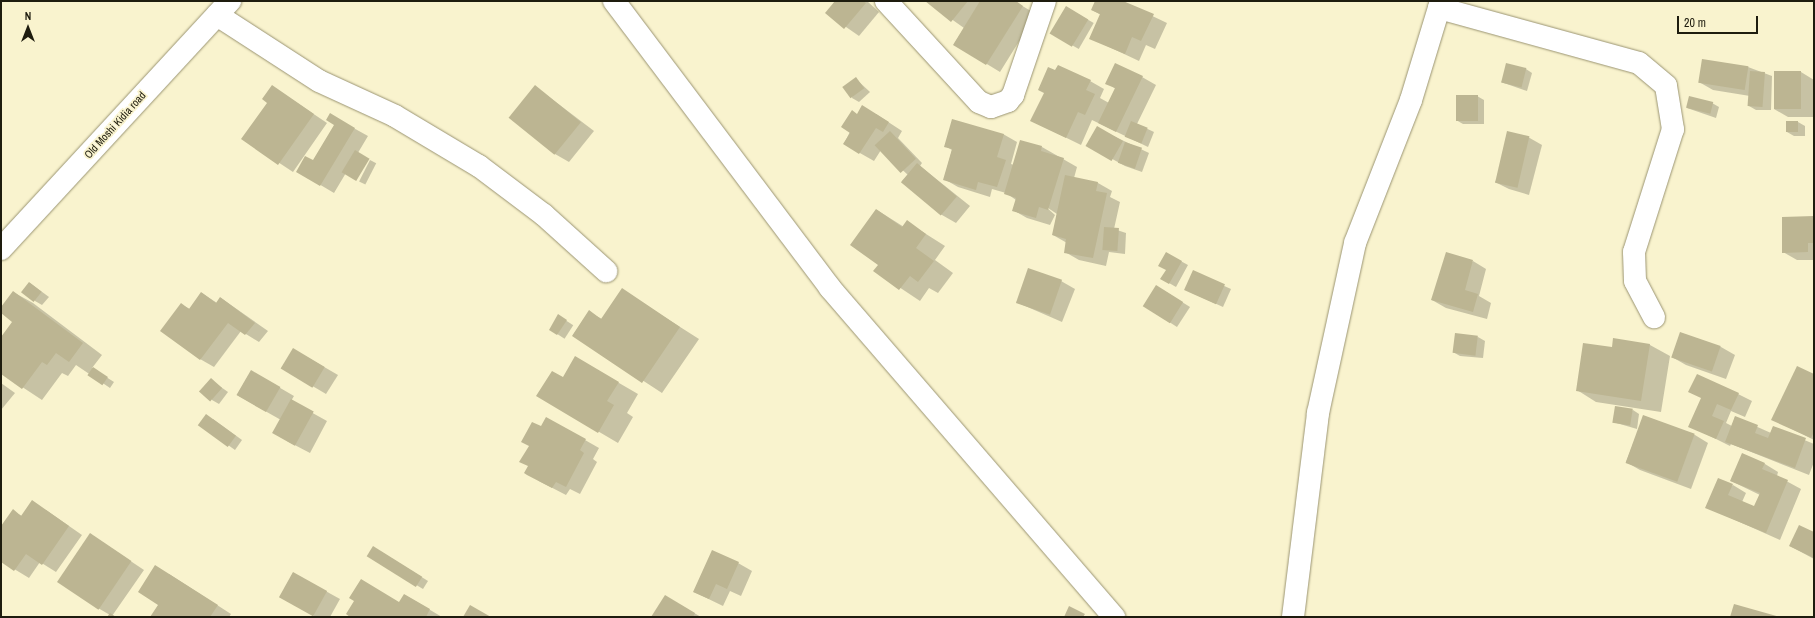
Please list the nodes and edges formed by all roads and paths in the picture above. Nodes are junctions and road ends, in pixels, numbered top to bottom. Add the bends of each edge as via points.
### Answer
1 (614, 1) edge
2 (886, 1) edge
3 (1045, 1) edge
4 (1440, 5) edge
5 (223, 8) edge
6 (1, 249) edge
7 (606, 271) dead end
8 (1654, 317) dead end
9 (1114, 617) edge
10 (1293, 617) edge

1 - 9 street via 830,288
2 - 3 street via 979,102 991,108 1008,101 1013,95
4 - 8 street via 1639,63 1666,86 1673,130 1634,252 1635,281
4 - 10 street via 1411,100 1355,243 1318,413
5 - 6 street, Old Moshi Kidia road
5 - 7 street via 319,81 395,116 479,166 544,215

